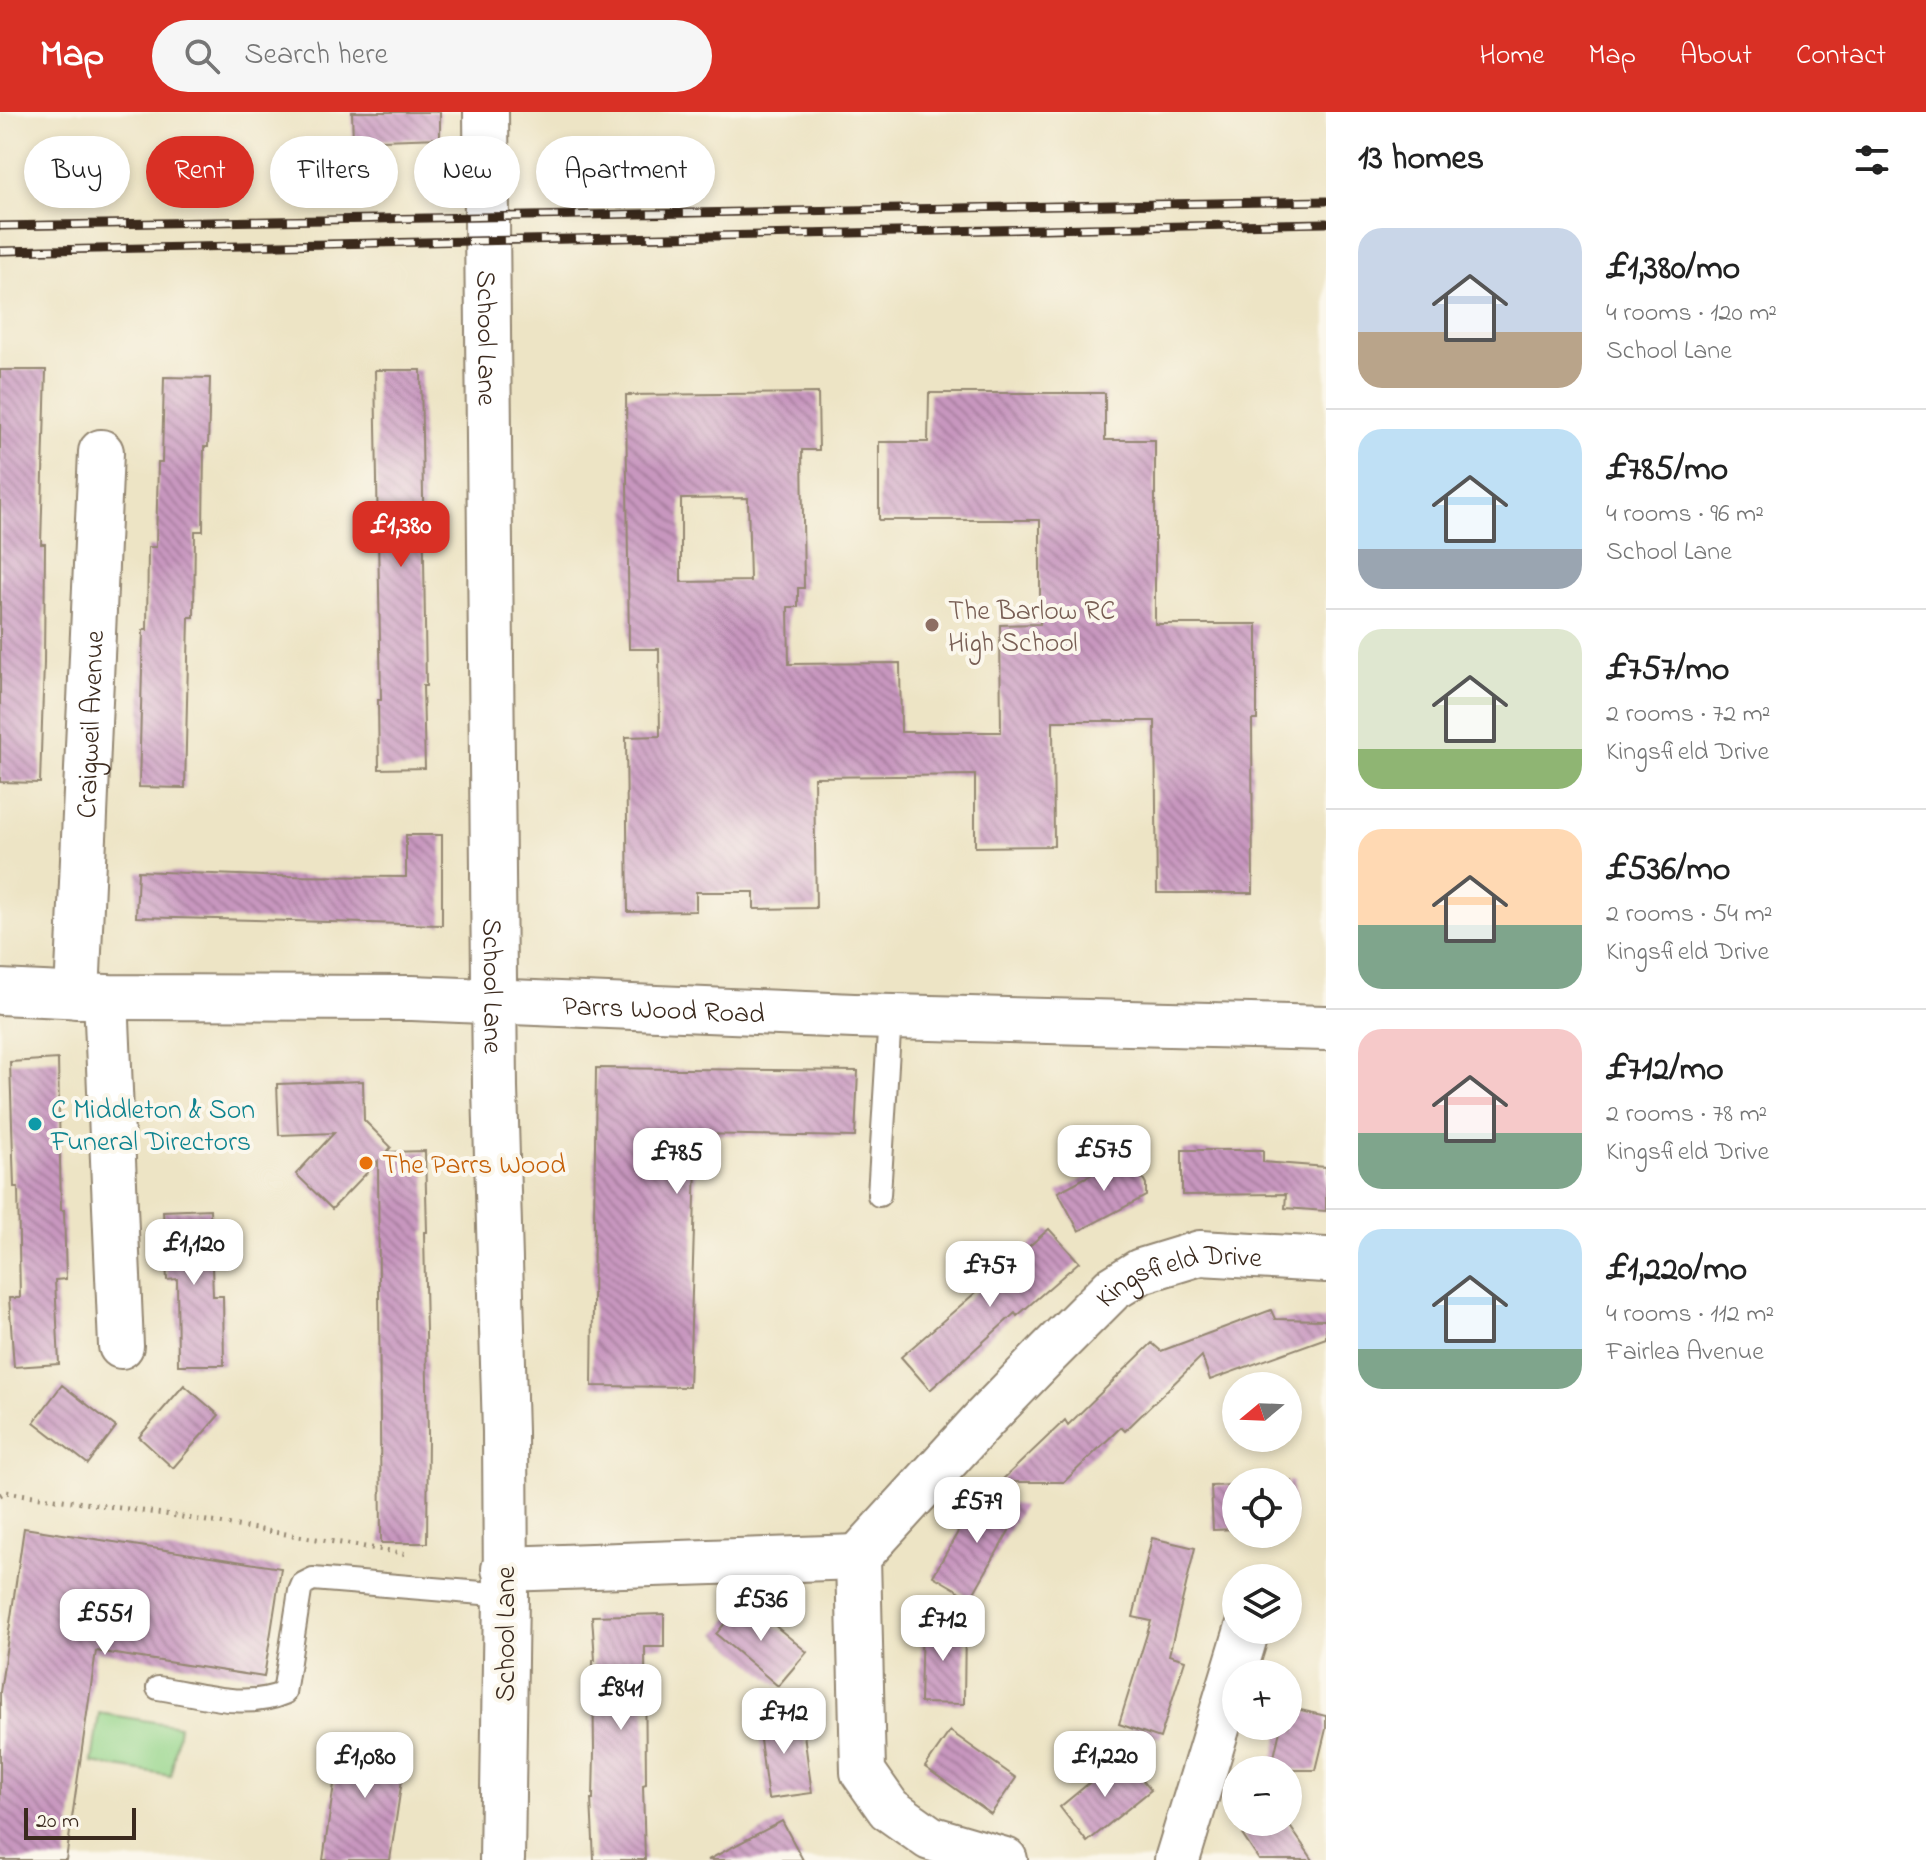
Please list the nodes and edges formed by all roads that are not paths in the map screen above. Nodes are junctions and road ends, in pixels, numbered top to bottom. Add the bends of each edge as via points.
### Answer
1 (486, 112) edge
2 (101, 452) dead end
3 (0, 992) edge
4 (92, 996) junction
5 (494, 1000) junction
6 (890, 1016) junction
7 (1326, 1028) edge
8 (879, 1195) dead end
9 (1326, 1260) edge
10 (121, 1346) dead end
11 (858, 1557) junction
12 (505, 1582) junction
13 (1243, 1644) edge
14 (158, 1688) dead end
15 (502, 1860) edge
16 (1005, 1860) edge
17 (1177, 1860) edge

1 - 5 street, School Lane
2 - 4 street, Craigweil Avenue
3 - 4 street, Parrs Wood Road
4 - 5 street, Parrs Wood Road
4 - 10 street, Craigweil Avenue
5 - 6 street, Parrs Wood Road
5 - 12 street, School Lane
6 - 7 street, Parrs Wood Road
6 - 8 lane
9 - 11 street, Kingsfield Drive via 1200,1253 1141,1271 1112,1289
11 - 12 street
11 - 16 street via 863,1772 889,1809 930,1838
12 - 14 lane via 313,1579 300,1591 284,1693 252,1701
12 - 15 street, School Lane
13 - 17 street

